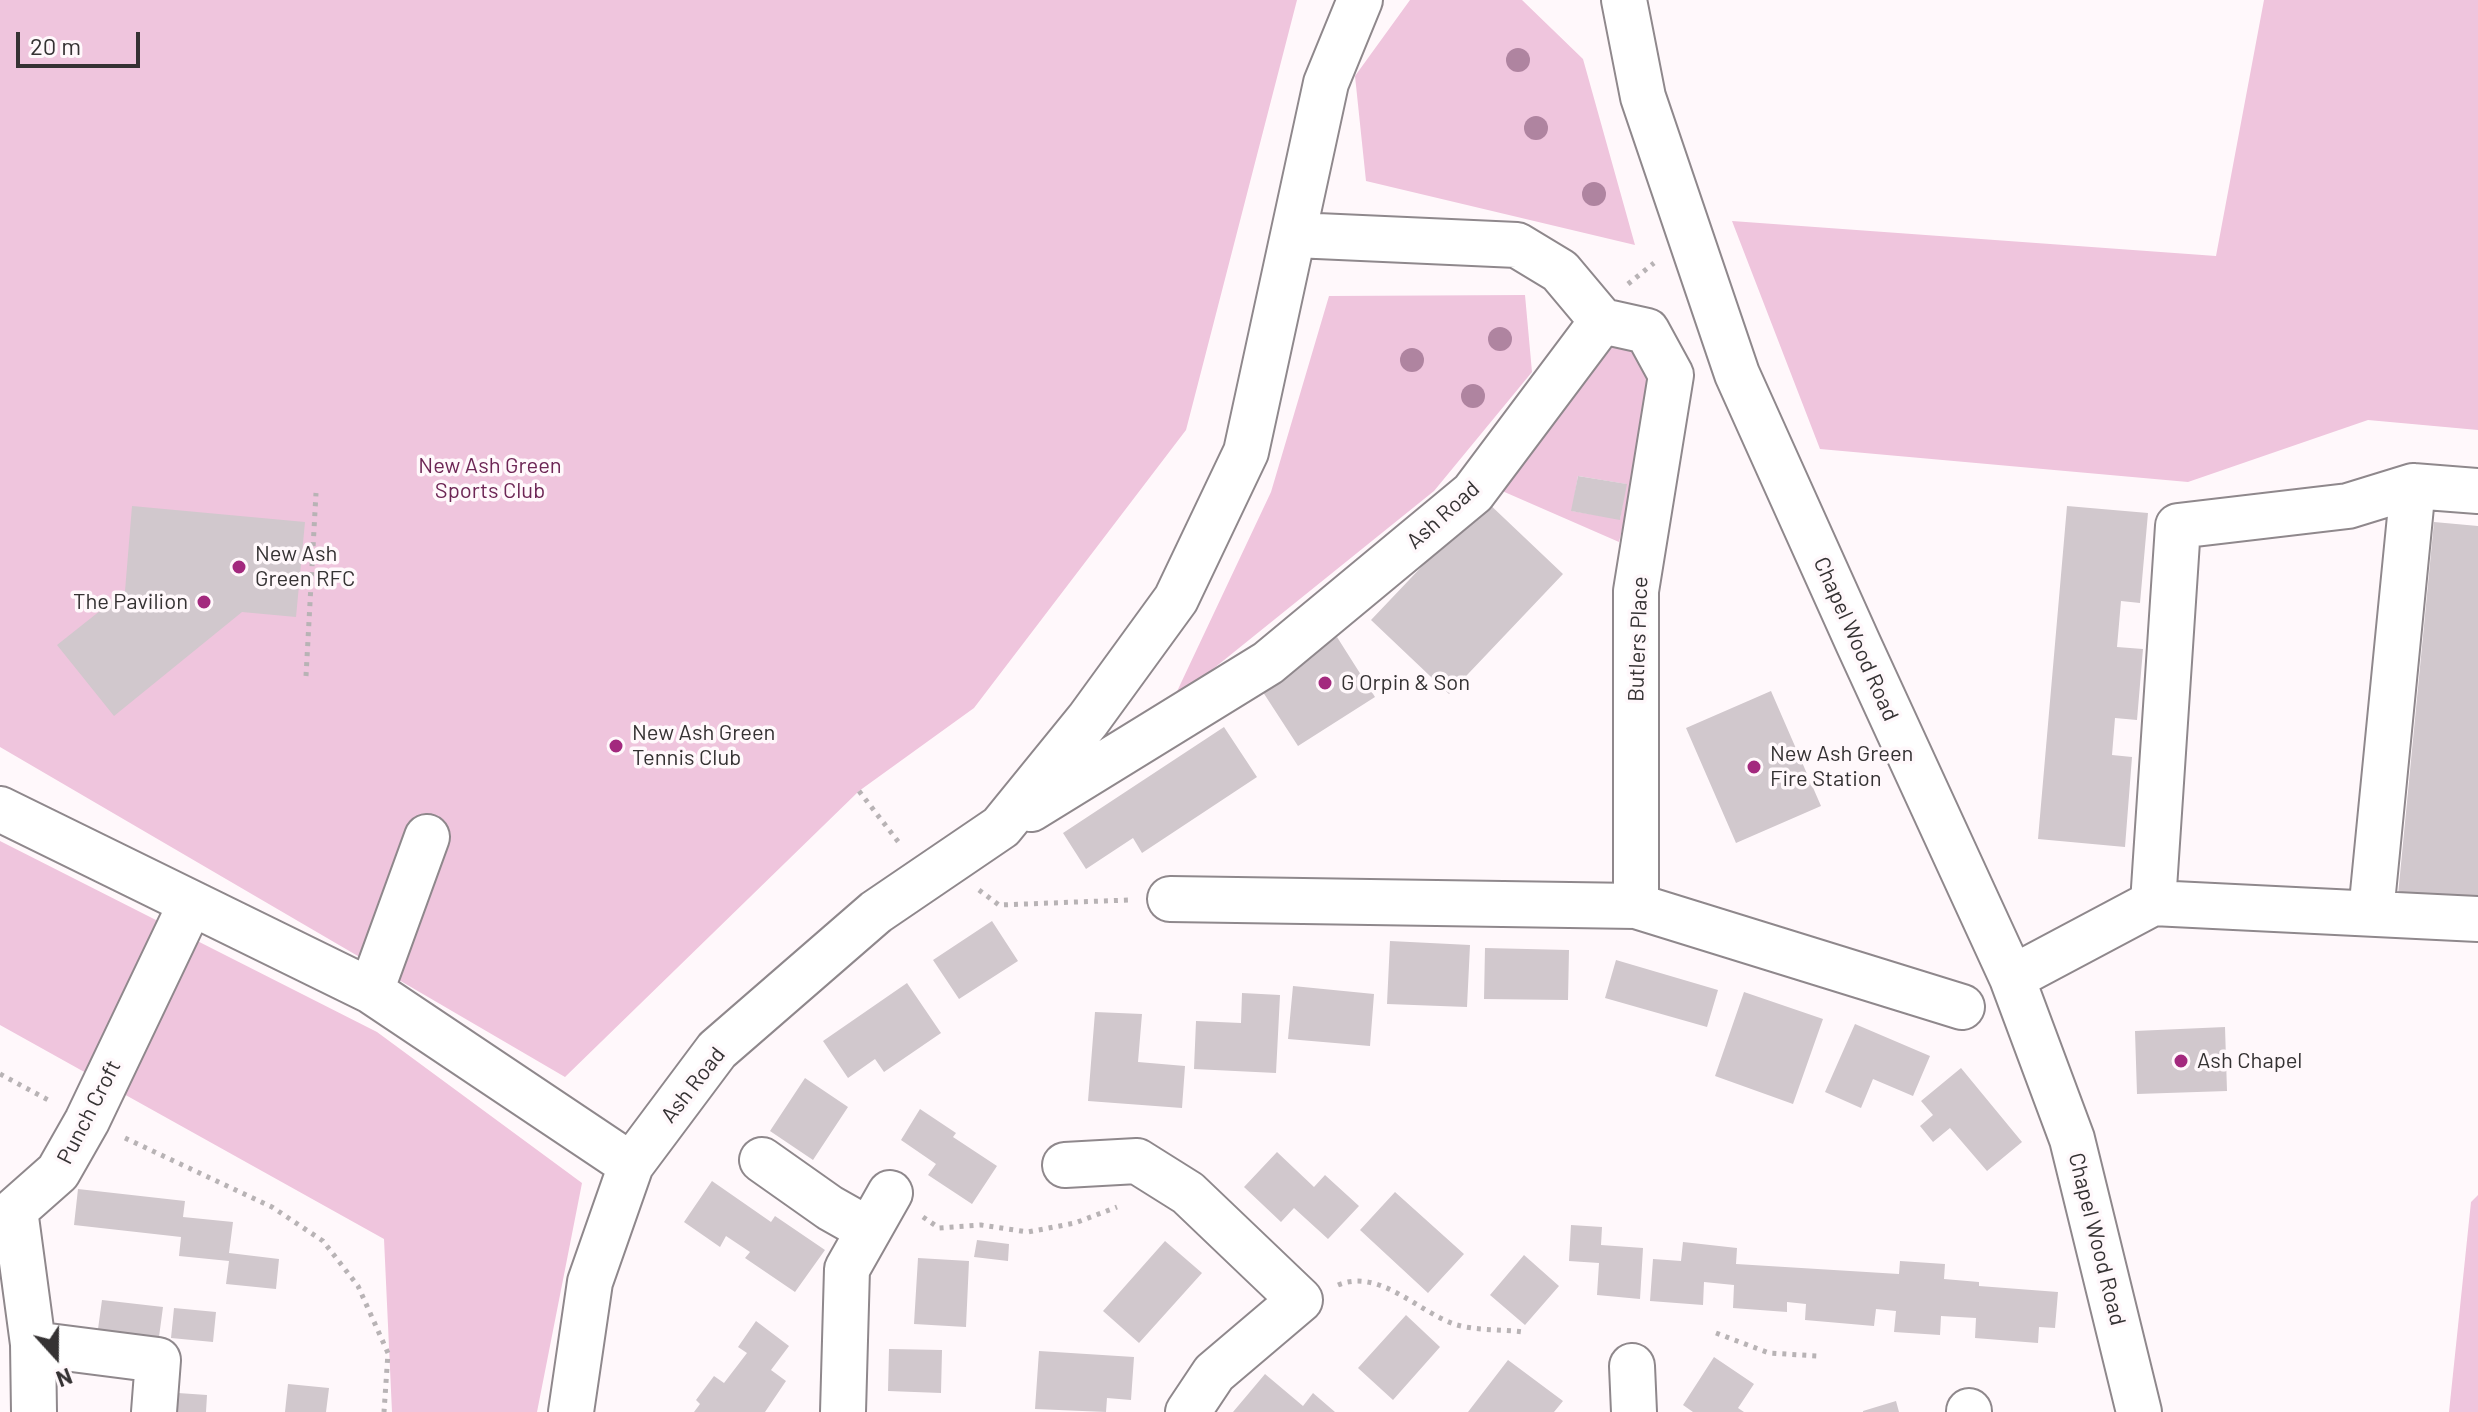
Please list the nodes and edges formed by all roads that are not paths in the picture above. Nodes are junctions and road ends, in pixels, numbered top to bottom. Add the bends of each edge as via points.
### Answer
1 (1360, 0) edge
2 (1624, 0) edge
3 (1295, 235) junction
4 (1613, 324) junction
5 (2413, 486) junction
6 (2478, 491) edge
7 (0, 809) edge
8 (1001, 827) junction
9 (427, 837) dead end
10 (1170, 899) road end
11 (191, 903) junction
12 (2153, 903) junction
13 (1636, 906) junction
14 (2371, 913) junction
15 (2478, 919) edge
16 (2012, 978) junction
17 (371, 991) junction
18 (1962, 1007) dead end
19 (762, 1160) dead end
20 (631, 1165) junction
21 (1065, 1165) dead end
22 (7, 1209) edge
23 (33, 1344) junction
24 (1632, 1366) dead end
25 (34, 1412) edge
26 (154, 1412) edge
27 (571, 1412) edge
28 (843, 1412) edge
29 (1188, 1412) edge
30 (1634, 1412) edge
31 (2139, 1412) edge

1 - 3 street, Ash Road via 1326,83
2 - 16 street, Chapel Wood Road via 1643,97 1737,374
3 - 4 street via 1517,245 1560,271
3 - 8 street, Ash Road via 1246,452 1176,599
4 - 8 street, Ash Road via 1473,493 1268,663
4 - 13 street, Butlers Place via 1647,331 1671,375 1636,591
5 - 6 street
5 - 12 street via 2348,506 2178,526
5 - 14 street
7 - 11 street
8 - 20 street, Ash Road via 876,912 717,1050
9 - 17 street
10 - 13 street
11 - 17 street
11 - 22 street, Punch Croft via 58,1172
12 - 14 street
12 - 16 street
13 - 18 street
14 - 15 street
16 - 31 street, Chapel Wood Road via 2072,1139
17 - 20 street
19 - 28 street via 830,1208 880,1212 847,1269
20 - 27 street, Ash Road via 590,1282
21 - 29 street via 1137,1161 1188,1193 1300,1300 1214,1373
22 - 23 street, Punch Croft
23 - 25 street, Punch Croft
23 - 26 street via 158,1360
24 - 30 street

